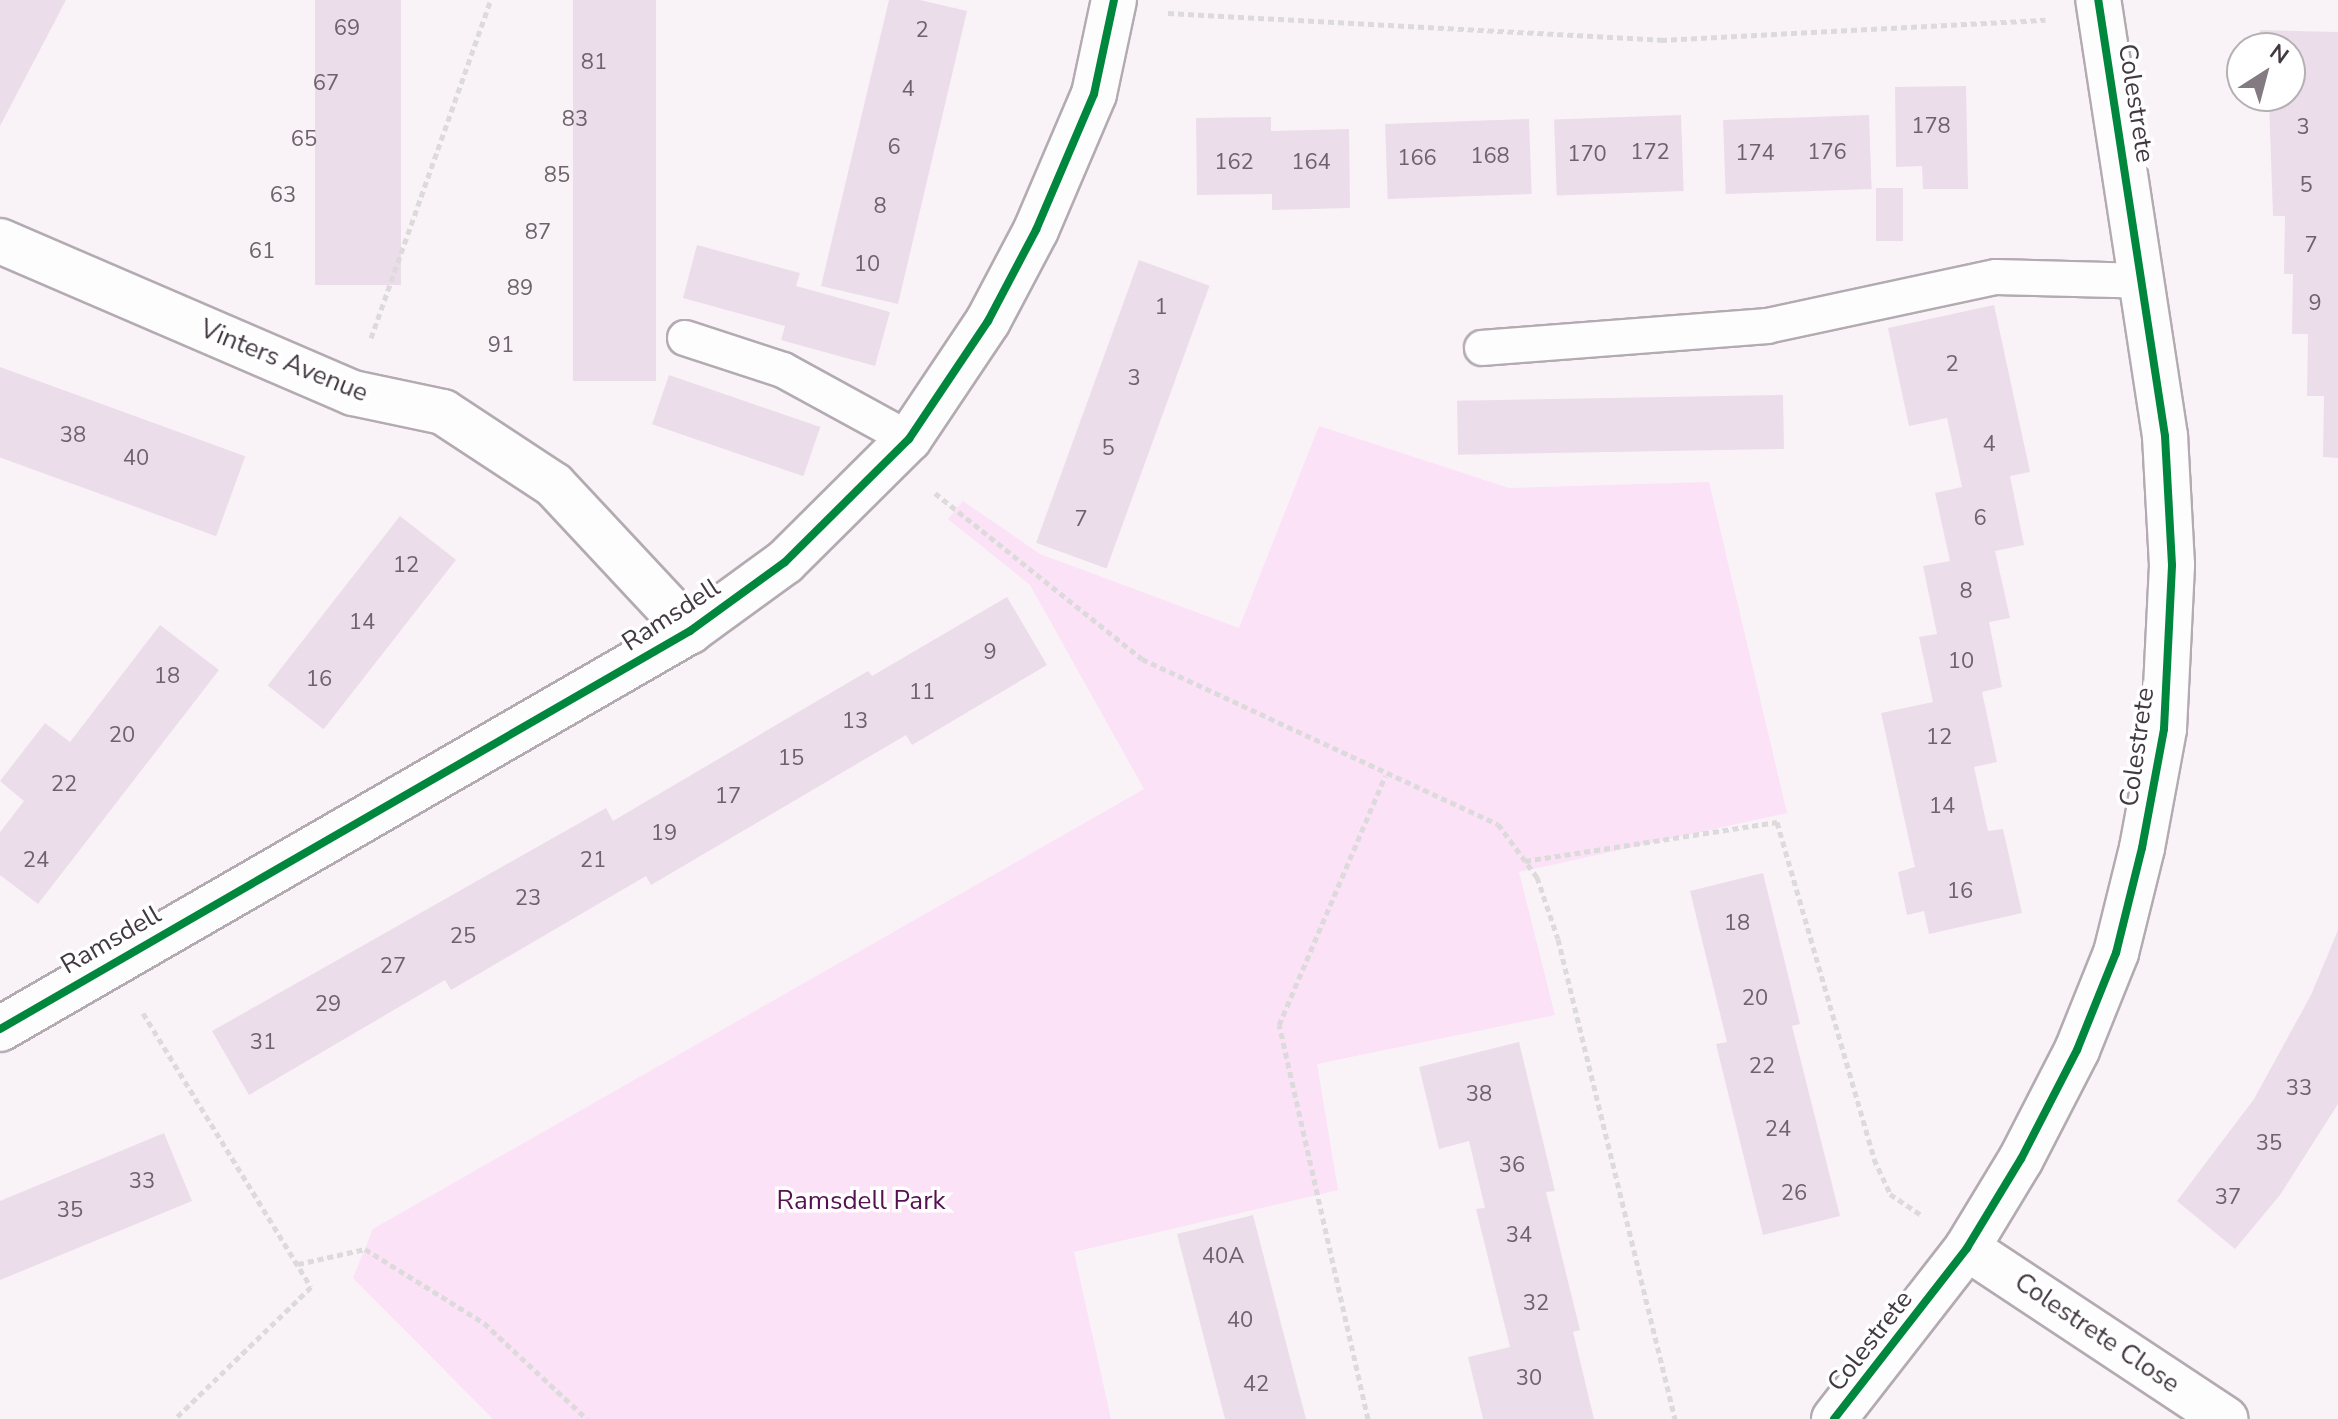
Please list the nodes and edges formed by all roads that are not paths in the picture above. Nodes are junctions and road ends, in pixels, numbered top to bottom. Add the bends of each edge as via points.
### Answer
1 (1113, 5) edge
2 (2100, 9) edge
3 (0, 241) edge
4 (2144, 281) junction
5 (685, 338) dead end
6 (1482, 348) dead end
7 (900, 448) junction
8 (690, 631) junction
9 (0, 1029) edge
10 (1967, 1248) junction
11 (1834, 1419) edge
12 (2225, 1419) edge

1 - 7 street, Ramsdell via 1094,94 1036,230 988,321
2 - 4 street, Colestrete
3 - 8 street, Vinters Avenue via 353,393 443,412 554,485
4 - 6 lane via 1996,277 1767,326
4 - 10 street, Colestrete via 2165,436 2172,565 2161,744 2116,953 2077,1050
5 - 7 lane via 783,370
7 - 8 street, Ramsdell via 785,562
8 - 9 street, Ramsdell
10 - 11 street, Colestrete
10 - 12 street, Colestrete Close

